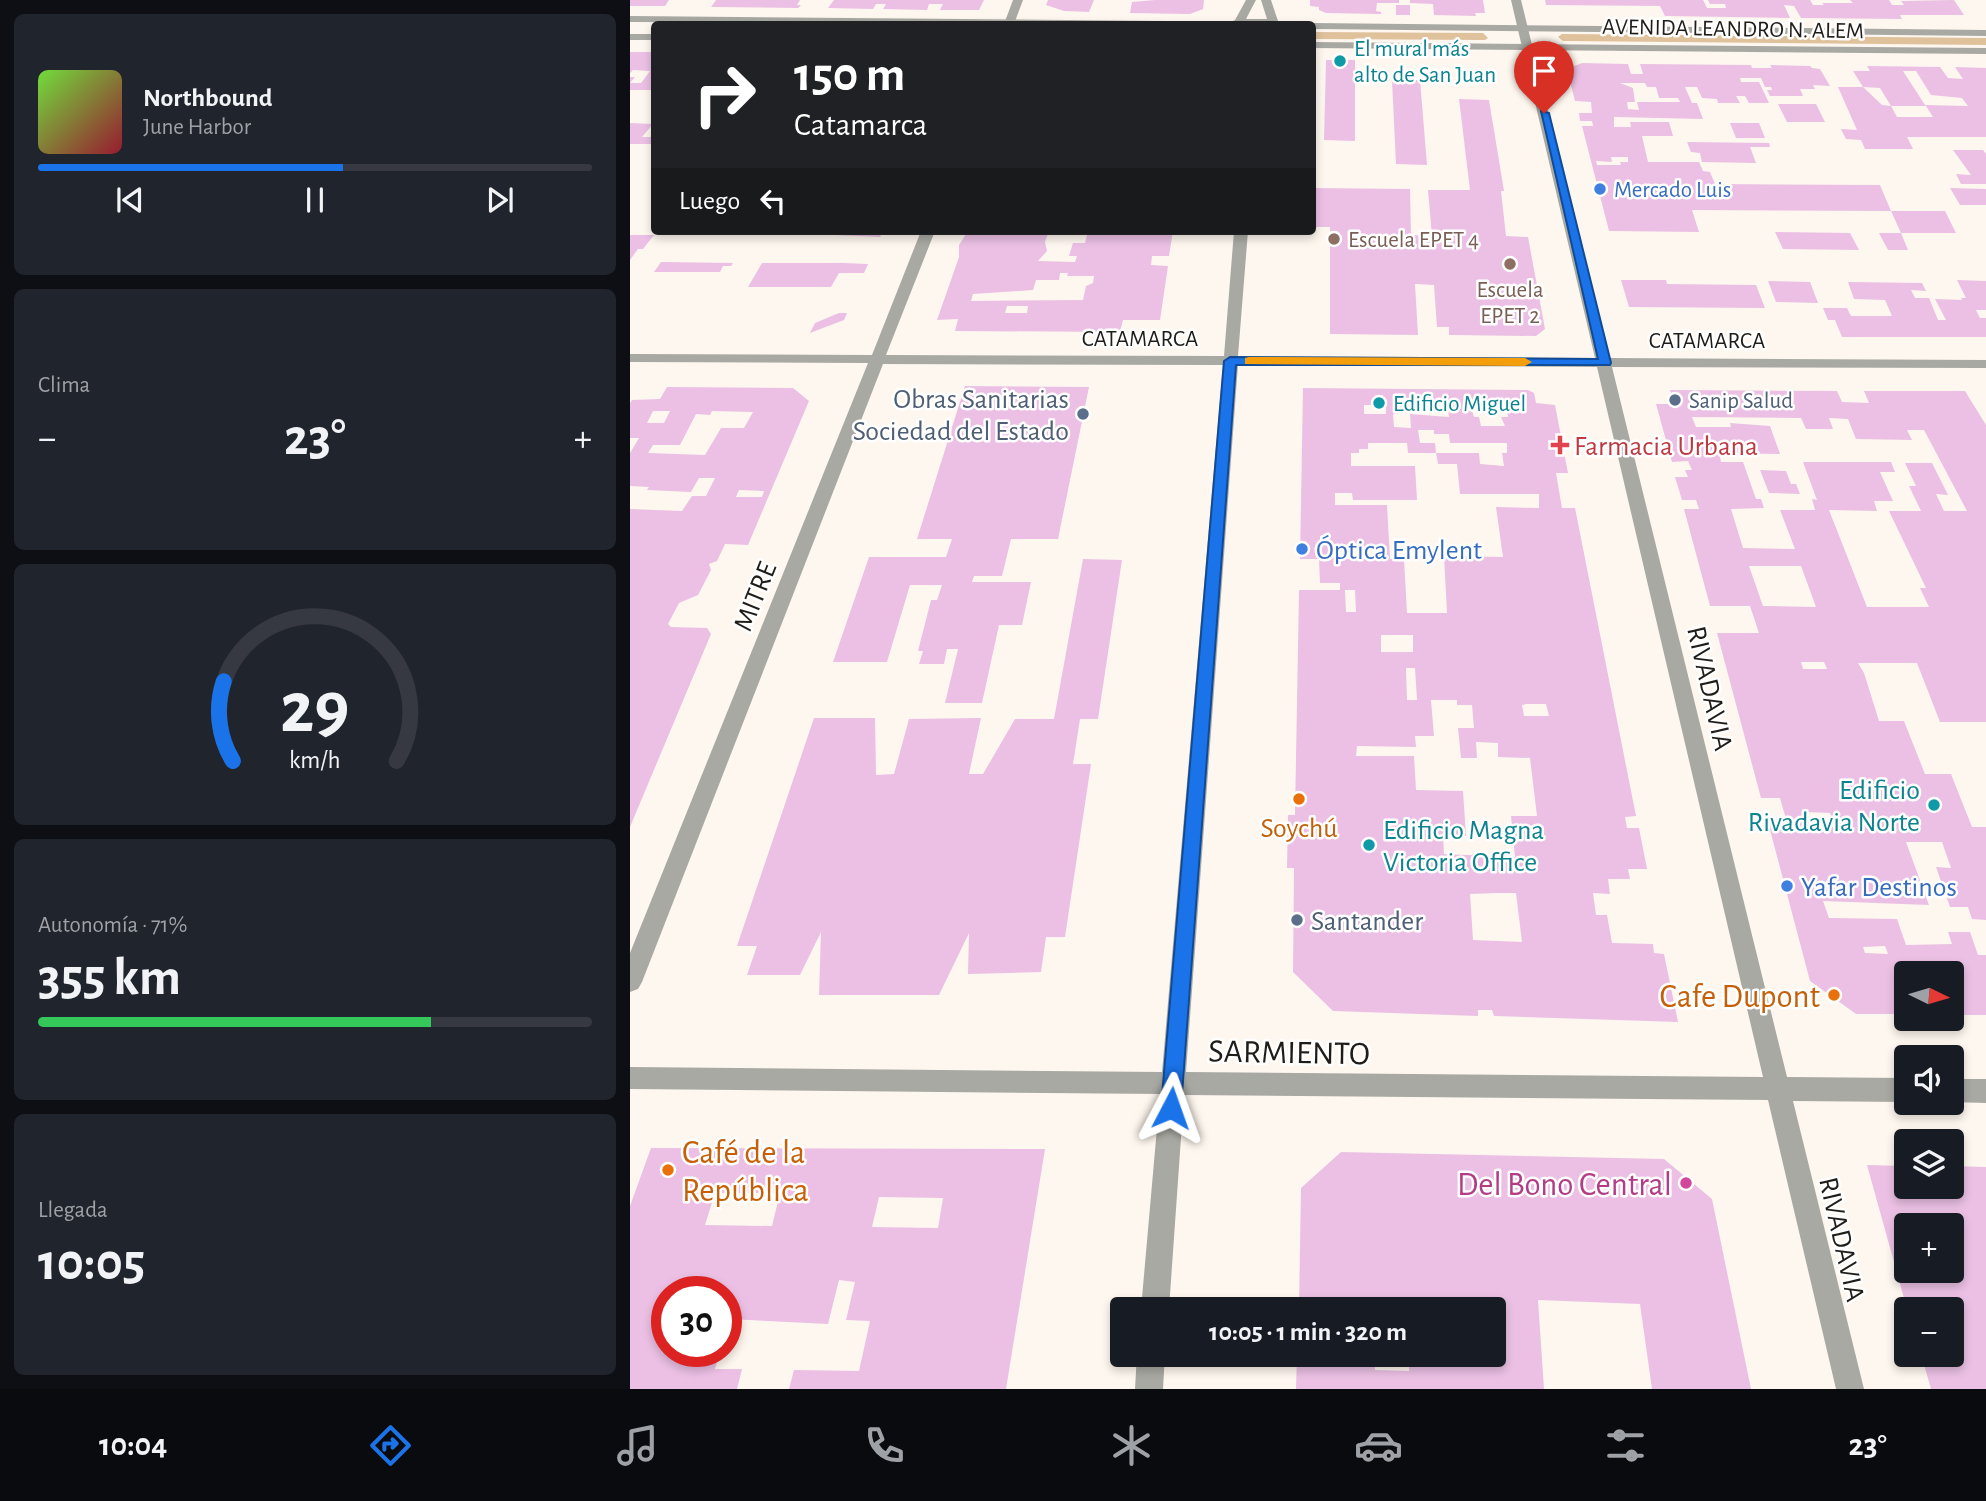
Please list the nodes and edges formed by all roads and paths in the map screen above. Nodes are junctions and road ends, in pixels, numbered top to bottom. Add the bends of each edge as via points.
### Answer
1 (1018, 0) edge
2 (1251, 0) edge
3 (1266, 0) edge
4 (1516, 0) edge
5 (630, 19) edge
6 (782, 21) edge
7 (1010, 21) edge
8 (1236, 21) edge
9 (1275, 21) edge
10 (1316, 26) edge
11 (1986, 33) edge
12 (630, 37) edge
13 (651, 37) edge
14 (1525, 38) junction
15 (1316, 45) edge
16 (1986, 51) edge
17 (926, 235) edge
18 (1241, 235) edge
19 (630, 358) edge
20 (879, 359) junction
21 (1230, 361) junction
22 (1605, 363) junction
23 (1986, 364) edge
24 (630, 982) edge
25 (630, 1078) edge
26 (1173, 1083) junction
27 (1777, 1089) junction
28 (1894, 1090) edge
29 (1964, 1091) edge
30 (1986, 1091) edge
31 (1156, 1297) edge
32 (1150, 1367) edge
33 (1149, 1389) edge
34 (1850, 1389) edge

1 - 7 street
2 - 8 street
3 - 9 street
4 - 14 street, RIVADAVIA
5 - 6 street
10 - 14 street, AVENIDA LEANDRO N. ALEM
11 - 14 street, AVENIDA LEANDRO N. ALEM
12 - 13 street
14 - 15 street, AVENIDA LEANDRO N. ALEM
14 - 16 street, AVENIDA LEANDRO N. ALEM
14 - 22 street, RIVADAVIA
17 - 20 street, MITRE
18 - 21 street
19 - 20 street, CATAMARCA
20 - 21 street, CATAMARCA
20 - 24 street, MITRE
21 - 22 street, CATAMARCA
21 - 26 street
22 - 23 street, CATAMARCA
22 - 27 street, RIVADAVIA
25 - 26 street, SARMIENTO
26 - 27 street, SARMIENTO
26 - 31 street
27 - 28 street, SARMIENTO
27 - 34 street, RIVADAVIA
29 - 30 street
32 - 33 street

